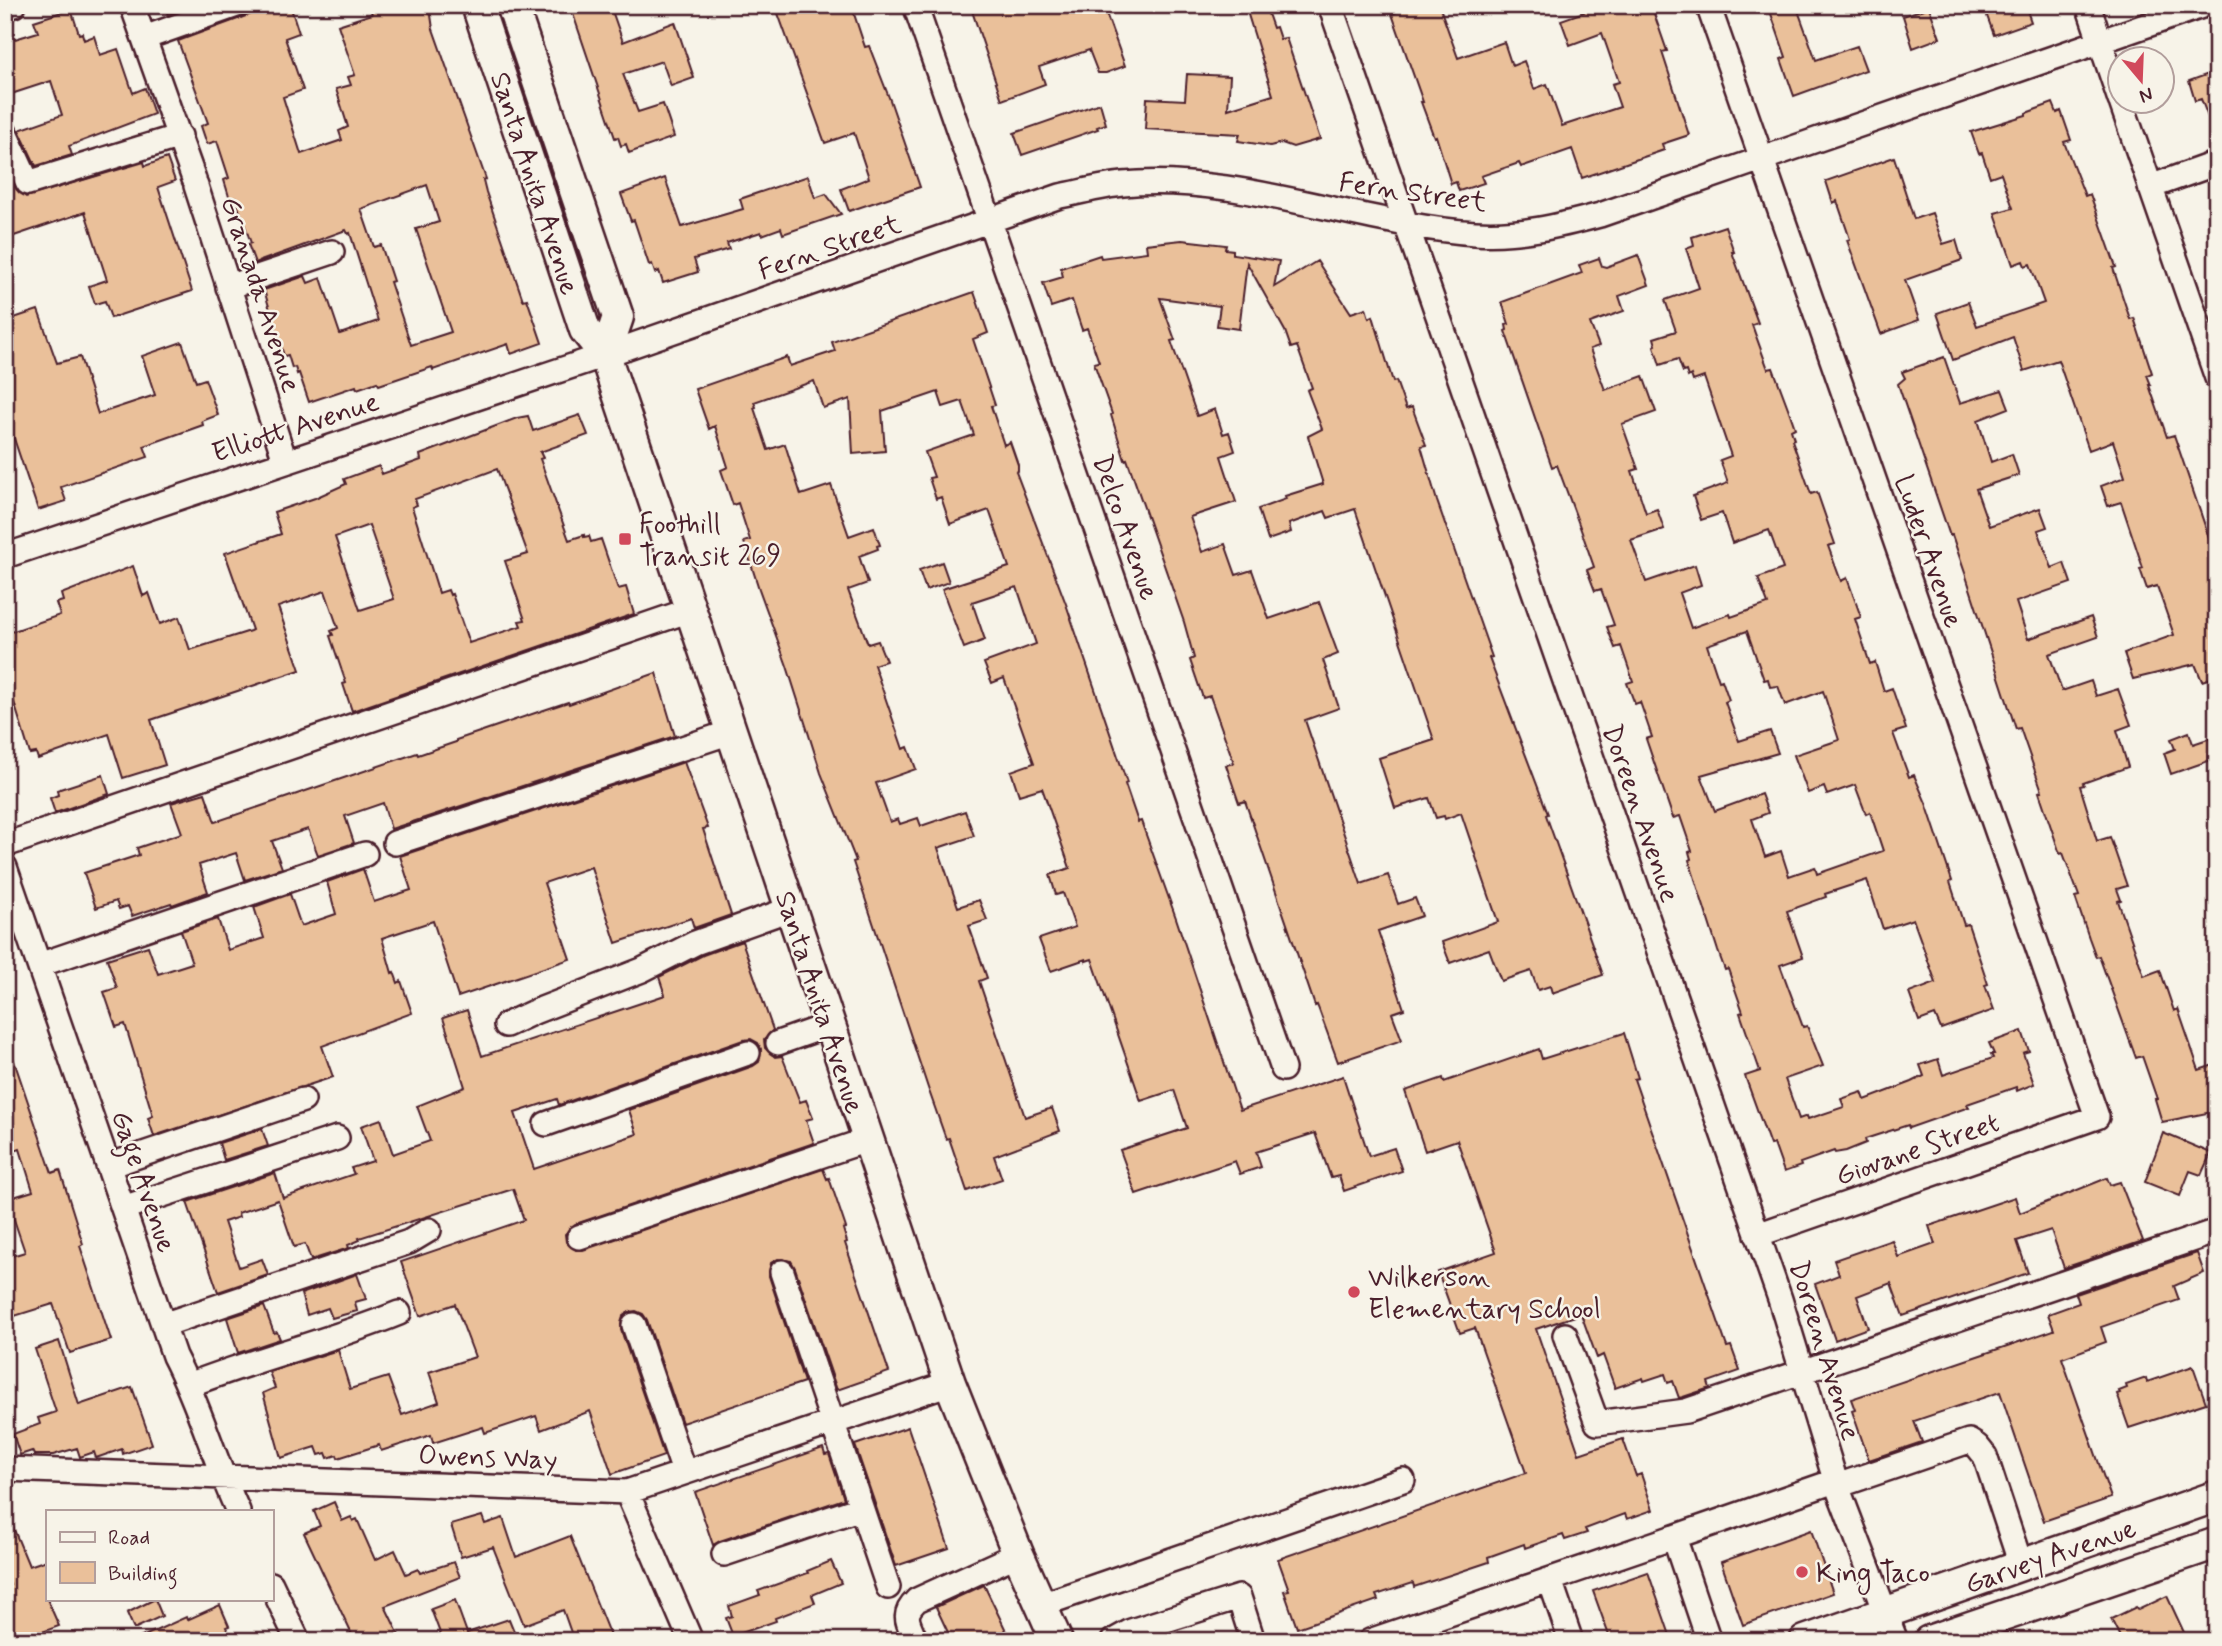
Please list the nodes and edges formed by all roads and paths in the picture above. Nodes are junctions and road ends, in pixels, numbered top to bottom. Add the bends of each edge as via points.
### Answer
1 (14, 5) edge
2 (132, 5) edge
3 (237, 5) edge
4 (477, 5) edge
5 (512, 5) edge
6 (915, 5) edge
7 (1330, 5) edge
8 (1708, 5) edge
9 (2088, 5) edge
10 (2206, 5) edge
11 (5, 8) edge
12 (144, 38) junction
13 (2101, 43) junction
14 (2106, 58) edge
15 (2126, 116) edge
16 (5, 133) edge
17 (180, 136) junction
18 (1762, 160) junction
19 (2217, 163) edge
20 (2150, 187) junction
21 (990, 221) junction
22 (1405, 224) junction
23 (332, 252) dead end
24 (228, 288) junction
25 (605, 355) junction
26 (2217, 378) edge
27 (285, 461) junction
28 (5, 556) edge
29 (690, 610) junction
30 (731, 732) junction
31 (395, 844) dead end
32 (5, 845) edge
33 (365, 854) dead end
34 (5, 867) edge
35 (790, 909) junction
36 (39, 965) junction
37 (506, 1025) dead end
38 (829, 1026) junction
39 (778, 1043) dead end
40 (748, 1053) dead end
41 (1283, 1069) dead end
42 (303, 1100) dead end
43 (2097, 1117) joint
44 (546, 1124) dead end
45 (337, 1138) dead end
46 (867, 1140) junction
47 (108, 1166) junction
48 (123, 1208) junction
49 (429, 1230) dead end
50 (2217, 1231) edge
51 (1758, 1235) junction
52 (579, 1237) dead end
53 (782, 1272) dead end
54 (399, 1313) dead end
55 (163, 1325) junction
56 (634, 1325) dead end
57 (1565, 1335) dead end
58 (1802, 1374) junction
59 (950, 1383) junction
60 (189, 1385) junction
61 (832, 1423) junction
62 (5, 1469) edge
63 (684, 1472) junction
64 (222, 1477) junction
65 (1403, 1480) dead end
66 (1836, 1483) junction
67 (627, 1492) junction
68 (2217, 1496) edge
69 (861, 1508) junction
70 (238, 1510) edge
71 (1674, 1537) junction
72 (2217, 1543) edge
73 (724, 1554) dead end
74 (1018, 1554) junction
75 (2021, 1565) junction
76 (1550, 1580) junction
77 (888, 1587) dead end
78 (273, 1588) edge
79 (1041, 1605) junction
80 (1891, 1627) edge
81 (1394, 1637) edge
82 (298, 1641) edge
83 (691, 1641) edge
84 (916, 1641) edge
85 (1057, 1641) edge
86 (1113, 1641) edge
87 (1253, 1641) edge
88 (1370, 1641) edge
89 (1571, 1641) edge
90 (1709, 1641) edge
91 (1805, 1641) edge
92 (1929, 1641) edge

1 - 11 street
2 - 12 street, Granada Avenue
3 - 12 street
4 - 25 main road, Santa Anita Avenue via 585,330
5 - 25 main road, Santa Anita Avenue via 618,317
6 - 21 street, Delco Avenue
7 - 22 street, Doreen Avenue
8 - 18 street, Luder Avenue
9 - 13 street
10 - 13 street, Fern Street
12 - 17 street, Granada Avenue
13 - 14 street
13 - 18 street, Fern Street
15 - 20 street
16 - 17 street via 28,183
17 - 24 street, Granada Avenue
18 - 22 street, Fern Street via 1535,232 1476,233
18 - 43 street, Luder Avenue
19 - 20 street
20 - 26 street
21 - 22 street, Fern Street via 1060,196 1122,184 1180,184 1234,190
21 - 25 street, Fern Street
21 - 41 street, Delco Avenue
22 - 51 street, Doreen Avenue
23 - 24 street
24 - 27 street, Granada Avenue
25 - 27 street, Elliott Avenue
25 - 29 main road, Santa Anita Avenue
27 - 28 street, Elliott Avenue
29 - 30 main road, Santa Anita Avenue
29 - 32 street
30 - 31 street
30 - 35 main road, Santa Anita Avenue
33 - 36 street
34 - 36 street, Gage Avenue
35 - 37 street via 695,943 642,970
35 - 38 main road, Santa Anita Avenue
36 - 47 street, Gage Avenue
38 - 39 street
38 - 46 main road, Santa Anita Avenue
40 - 44 street
42 - 47 street
43 - 51 street, Giovane Street
45 - 48 street
46 - 52 street
46 - 59 main road, Santa Anita Avenue
47 - 48 street, Gage Avenue
48 - 55 street, Gage Avenue
49 - 55 street via 409,1242
50 - 58 street
51 - 58 street, Doreen Avenue
53 - 61 street
54 - 60 street
55 - 60 street, Gage Avenue
56 - 63 street
57 - 58 street via 1597,1423 1686,1411
58 - 66 street, Doreen Avenue
59 - 61 street, Owens Way
59 - 74 main road, Santa Anita Avenue
60 - 64 street, Gage Avenue
61 - 63 street, Owens Way
61 - 69 street
62 - 64 street, Owens Way
63 - 67 street, Owens Way
64 - 67 street, Owens Way
64 - 70 street, Gage Avenue
65 - 79 street
66 - 71 street
66 - 75 street via 1969,1441 1985,1456
66 - 80 street, Doreen Avenue
67 - 83 street
68 - 75 main road, Garvey Avenue
69 - 73 street
69 - 77 street
71 - 76 street
71 - 90 street
72 - 92 main road, Garvey Avenue
74 - 79 main road, Santa Anita Avenue
74 - 84 street via 917,1600 908,1608 906,1619
75 - 80 main road, Garvey Avenue
76 - 81 street
76 - 89 street
78 - 82 street
79 - 85 main road, Santa Anita Avenue
80 - 91 main road, Garvey Avenue
81 - 88 street
86 - 87 street via 1131,1630 1239,1597

